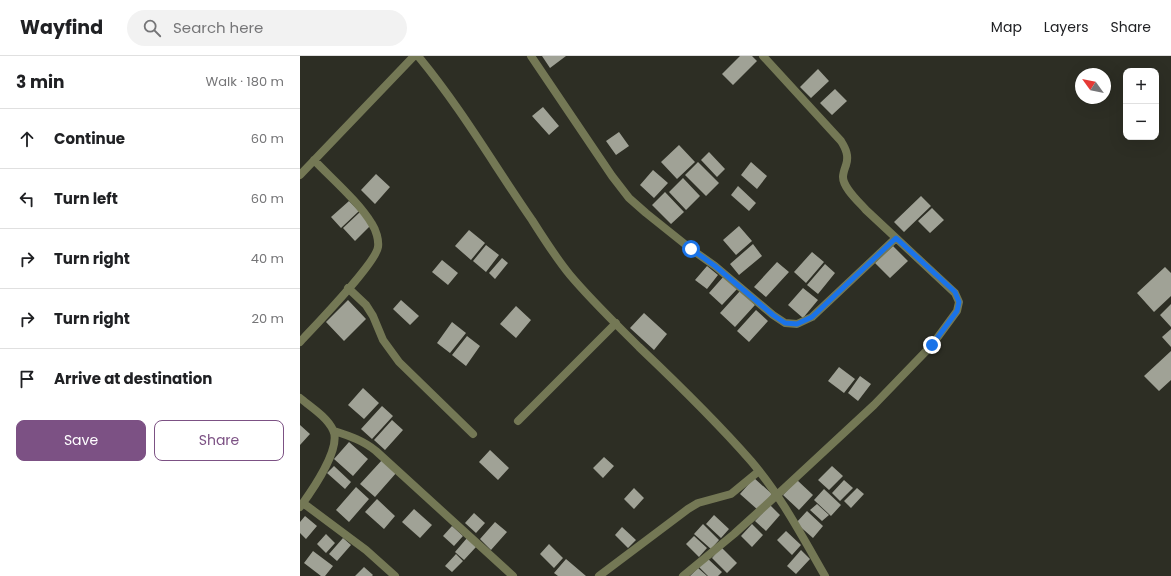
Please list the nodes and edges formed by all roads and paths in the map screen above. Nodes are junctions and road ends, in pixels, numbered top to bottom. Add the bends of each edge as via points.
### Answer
1 (414, 56) edge
2 (418, 56) edge
3 (531, 56) edge
4 (763, 56) edge
5 (314, 160) junction
6 (300, 175) edge
7 (896, 238) junction
8 (348, 288) junction
9 (616, 323) junction
10 (300, 342) edge
11 (300, 398) edge
12 (518, 421) dead end
13 (334, 431) junction
14 (473, 434) dead end
15 (759, 472) junction
16 (778, 495) junction
17 (302, 505) edge
18 (395, 576) edge
19 (514, 576) edge
20 (599, 576) edge
21 (683, 576) edge
22 (824, 576) edge

1 - 5 street
2 - 9 street via 463,115 556,256
3 - 7 street via 629,198 785,323 797,324 812,317
4 - 7 street via 842,141 847,150 848,160 843,177 845,185 866,210
5 - 6 street
5 - 8 street via 361,209 373,225 377,237 378,248 372,260
7 - 16 street via 955,292 959,302 957,311 932,345 874,405
8 - 10 street
8 - 14 street via 366,305 383,340 399,362
9 - 12 street
9 - 15 street via 706,412
11 - 13 street via 324,418
13 - 17 street via 335,443 329,460
13 - 19 street via 363,442 376,451
15 - 16 street
15 - 20 street via 731,494 698,503 688,509
16 - 21 street
16 - 22 street
17 - 18 street via 366,550

